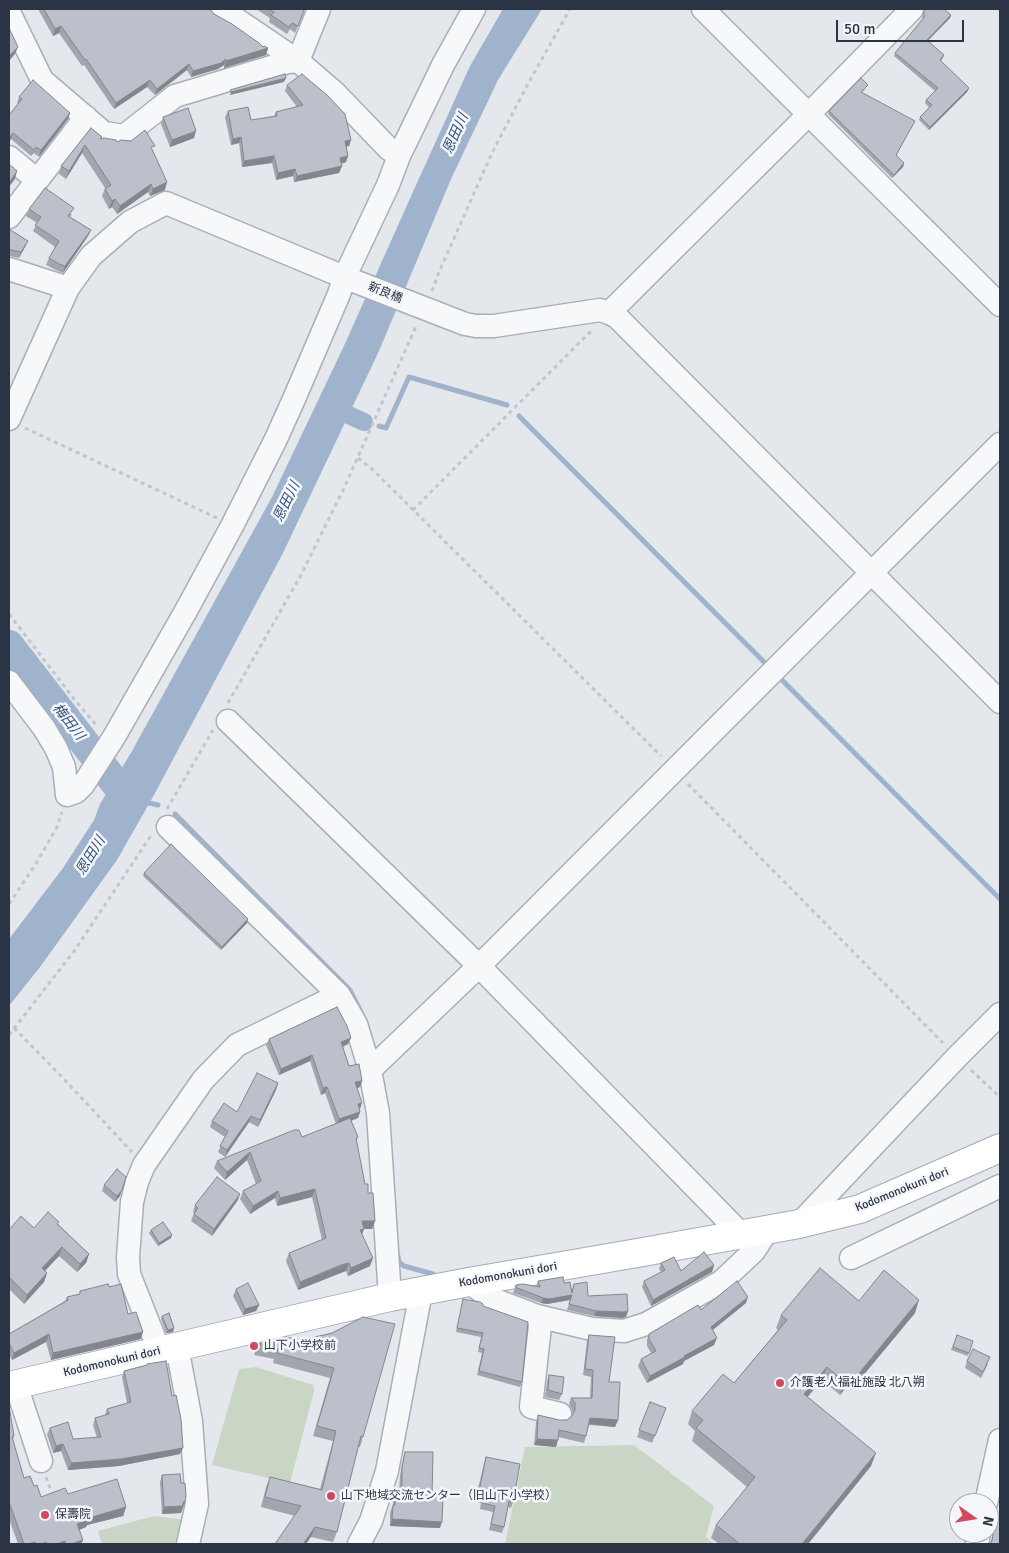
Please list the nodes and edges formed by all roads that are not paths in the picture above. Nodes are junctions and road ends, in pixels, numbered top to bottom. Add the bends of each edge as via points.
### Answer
1 (218, 9) edge
2 (319, 9) edge
3 (474, 9) edge
4 (703, 9) edge
5 (912, 9) edge
6 (9, 12) edge
7 (298, 61) junction
8 (809, 114) junction
9 (86, 117) junction
10 (399, 156) junction
11 (9, 157) edge
12 (37, 180) junction
13 (9, 217) edge
14 (9, 269) edge
15 (347, 277) junction
16 (68, 288) junction
17 (1000, 305) edge
18 (609, 312) junction
19 (13, 422) edge
20 (1000, 444) edge
21 (872, 573) junction
22 (9, 682) edge
23 (1000, 702) edge
24 (223, 719) road end
25 (163, 822) road end
26 (478, 966) junction
27 (339, 995) junction
28 (1000, 1014) edge
29 (370, 1070) junction
30 (1000, 1148) edge
31 (1000, 1186) edge
32 (799, 1224) junction
33 (768, 1229) junction
34 (741, 1234) junction
35 (851, 1258) dead end
36 (469, 1282) junction
37 (421, 1292) junction
38 (390, 1297) junction
39 (541, 1317) junction
40 (168, 1348) junction
41 (12, 1385) edge
42 (560, 1414) dead end
43 (1000, 1440) edge
44 (41, 1461) dead end
45 (993, 1493) edge
46 (188, 1544) edge
47 (359, 1544) edge

1 - 7 street
2 - 7 street
3 - 10 street
4 - 8 street
5 - 8 street
6 - 9 street via 42,80
7 - 9 street via 175,96 124,136 104,133
7 - 10 street
8 - 17 street
8 - 18 street
9 - 12 street
10 - 15 street
11 - 12 street
12 - 13 street
14 - 16 street
15 - 16 street, 新良橋 via 166,203 130,222 91,256
15 - 18 street, 新良橋 via 421,313 476,326 600,310
15 - 22 street via 294,399 232,526 111,741 75,790 44,728
16 - 19 street
18 - 21 street
20 - 21 street
21 - 23 street
21 - 26 street
24 - 26 street
25 - 27 street
26 - 29 street
26 - 34 street
27 - 29 street via 356,1024
27 - 40 street via 237,1045 203,1080 144,1165 132,1202 129,1274
28 - 32 street
29 - 38 street via 378,1113
30 - 32 main road, Kodomonokuni dori via 860,1208
31 - 35 street
32 - 33 main road, Kodomonokuni dori
33 - 34 main road, Kodomonokuni dori
33 - 39 street via 754,1251 720,1282 646,1324 624,1331 592,1329
34 - 36 main road, Kodomonokuni dori
36 - 37 main road, Kodomonokuni dori
36 - 39 street via 490,1298
37 - 38 main road, Kodomonokuni dori
37 - 47 street via 387,1471 371,1521
38 - 40 main road, Kodomonokuni dori
39 - 42 street via 531,1408
40 - 41 main road, Kodomonokuni dori
40 - 46 street via 191,1421 197,1504
41 - 44 street
43 - 45 street

